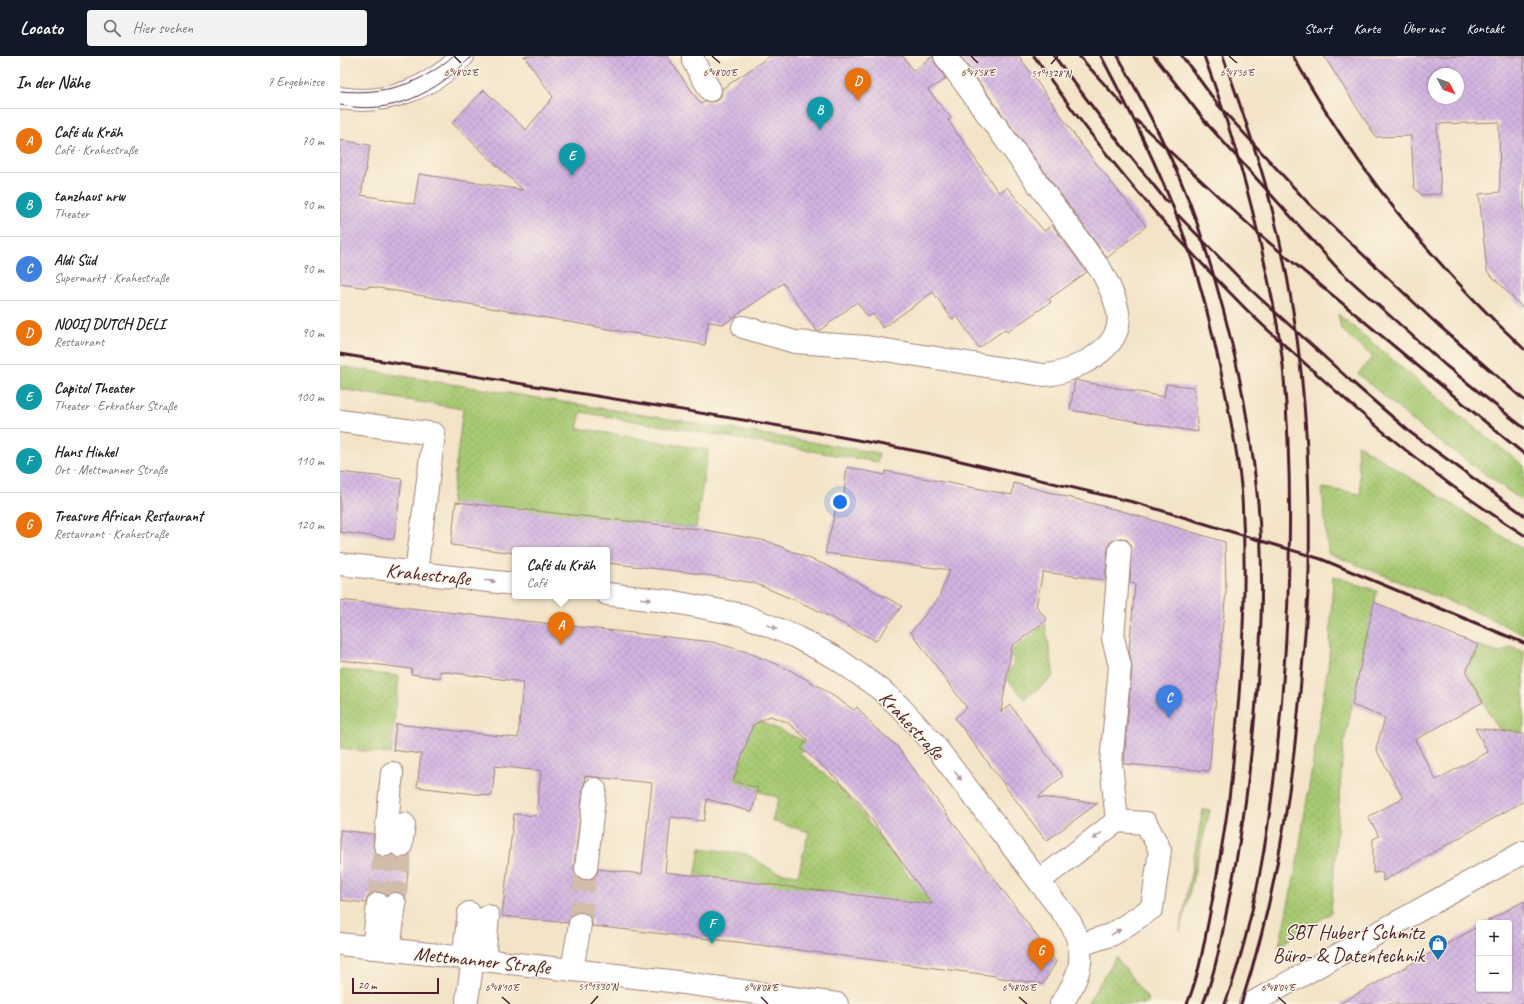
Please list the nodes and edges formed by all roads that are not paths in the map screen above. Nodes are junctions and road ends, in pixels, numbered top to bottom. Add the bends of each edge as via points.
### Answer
1 (463, 56) edge
2 (693, 56) edge
3 (945, 56) edge
4 (710, 90) dead end
5 (340, 98) edge
6 (743, 327) dead end
7 (340, 421) edge
8 (1120, 550) dead end
9 (340, 564) edge
10 (416, 572) junction
11 (512, 584) edge
12 (610, 594) edge
13 (392, 773) dead end
14 (595, 790) dead end
15 (1117, 821) junction
16 (404, 824) dead end
17 (1524, 852) edge
18 (586, 868) tunnel mouth
19 (1039, 881) junction
20 (386, 904) tunnel mouth
21 (478, 914) dead end
22 (580, 924) tunnel mouth
23 (340, 944) edge
24 (1080, 945) junction
25 (381, 949) junction
26 (473, 959) junction
27 (572, 970) junction
28 (467, 1000) dead end
29 (837, 1004) edge
30 (1060, 1004) edge
31 (1250, 1004) edge

1 - 5 street via 430,83 402,94 375,99
2 - 4 street via 693,61
3 - 6 street via 1102,272 1117,308 1118,327 1114,340 1098,354 1071,369 1043,375 867,347 799,342
7 - 10 street via 434,434
8 - 15 street via 1113,638 1120,666 1111,762
9 - 10 street, Krahestraße
10 -> 11 street, Krahestraße
12 -> 19 street, Krahestraße via 674,602 743,615 794,636 836,658 880,689 923,732
13 - 16 street via 393,845
14 - 18 street
15 -> 19 street
24 -> 15 street via 1113,934 1152,908 1160,850 1146,823
17 - 31 street
19 - 24 street, Krahestraße via 1070,922
20 - 25 street
21 - 26 street
22 - 27 street
23 - 25 street, Mettmanner Straße
24 - 30 street, Krahestraße via 1081,958 1076,980
25 - 26 street, Mettmanner Straße
26 - 27 street, Mettmanner Straße
26 - 28 street
27 - 29 street, Mettmanner Straße

